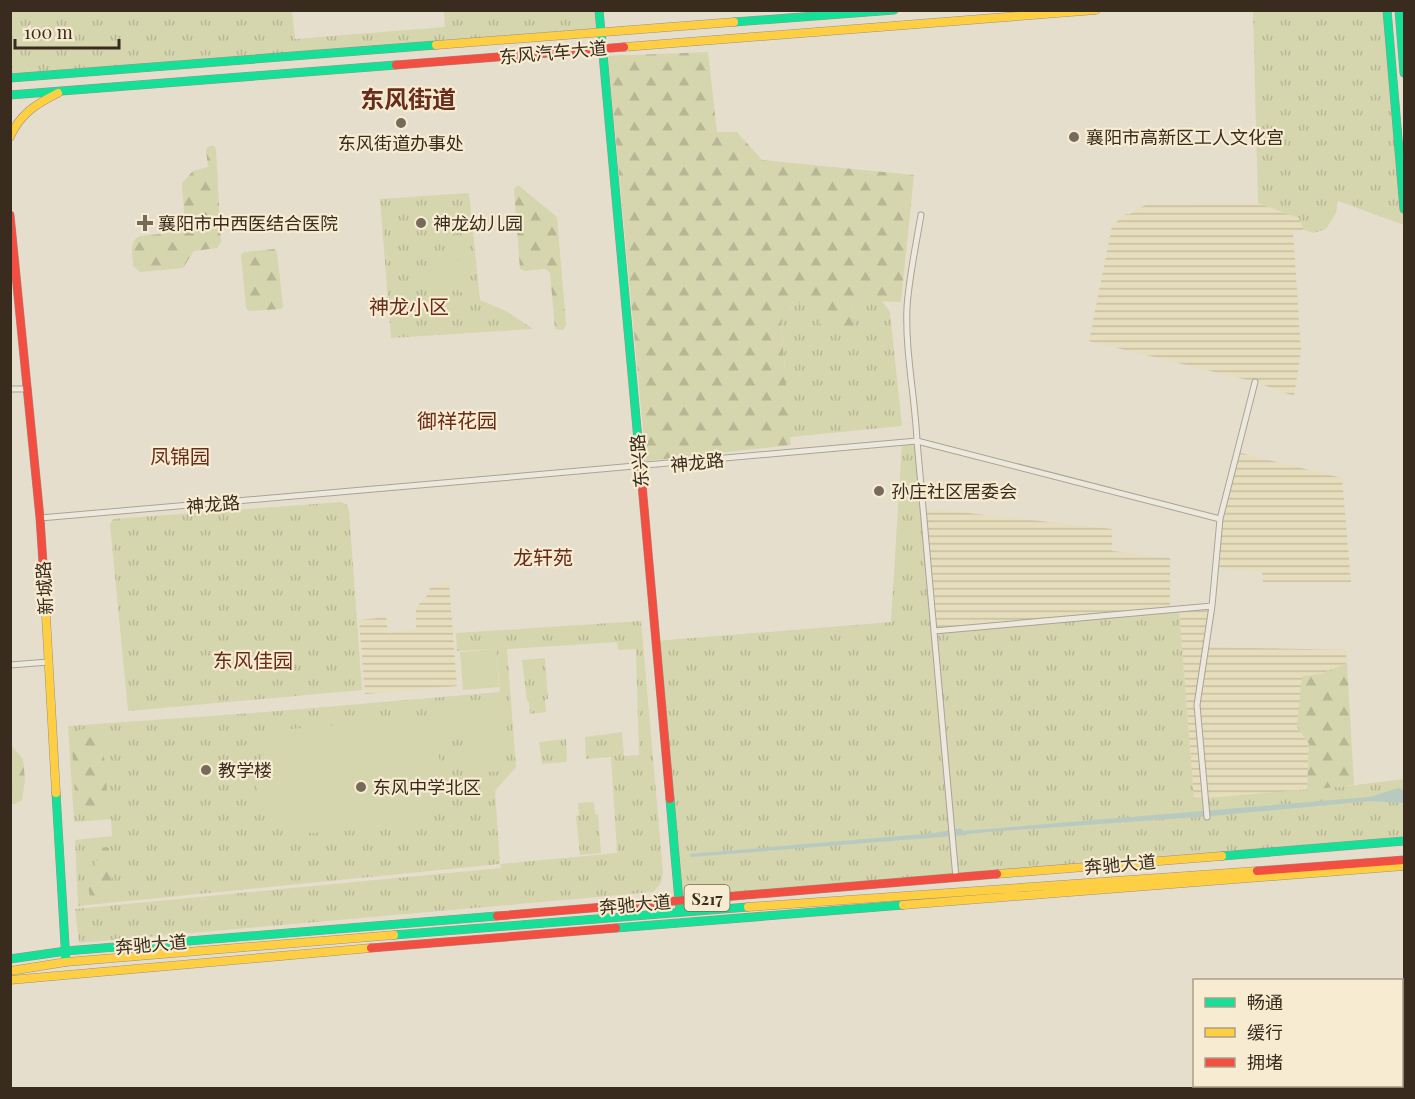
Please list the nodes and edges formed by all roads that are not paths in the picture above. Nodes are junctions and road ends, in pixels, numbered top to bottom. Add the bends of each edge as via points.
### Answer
1 (599, 10) edge
2 (894, 10) edge
3 (1096, 10) edge
4 (1383, 10) edge
5 (1387, 10) edge
6 (1399, 10) edge
7 (1404, 17) edge
8 (1401, 28) junction
9 (1389, 29) junction
10 (601, 33) junction
11 (602, 48) junction
12 (1404, 72) edge
13 (10, 78) edge
14 (61, 91) junction
15 (10, 95) edge
16 (10, 136) edge
17 (1404, 209) edge
18 (10, 215) edge
19 (921, 215) dead end
20 (1255, 382) dead end
21 (10, 389) edge
22 (28, 389) junction
23 (917, 441) junction
24 (640, 467) junction
25 (40, 518) junction
26 (1220, 519) junction
27 (1212, 606) junction
28 (934, 631) junction
29 (49, 662) junction
30 (10, 665) edge
31 (1208, 817) dead end
32 (1404, 841) edge
33 (1404, 860) edge
34 (1404, 866) edge
35 (956, 878) junction
36 (679, 900) junction
37 (680, 912) junction
38 (599, 918) junction
39 (600, 928) junction
40 (66, 951) junction
41 (159, 955) junction
42 (10, 959) edge
43 (104, 959) junction
44 (66, 962) junction
45 (160, 966) junction
46 (10, 971) edge
47 (105, 971) junction
48 (10, 980) edge

1 - 10 main road, 东兴路
2 - 10 main road, 东风汽车大道
3 - 11 main road, 东风汽车大道
4 - 9 main road
5 - 9 main road
6 - 8 main road
7 - 8 main road
8 - 12 main road
9 - 17 main road
10 - 11 main road, 东兴路
10 - 13 main road, 东风汽车大道
11 - 14 main road, 东风汽车大道
11 - 24 main road, 东兴路
14 - 15 main road, 东风汽车大道
14 - 16 main road via 32,106 16,121
18 - 22 main road, 新城路
19 - 23 street via 907,307
20 - 26 street
21 - 22 street
22 - 25 main road, 新城路
23 - 24 street, 神龙路
23 - 26 street, 神龙路
23 - 28 street
24 - 25 street, 神龙路
24 - 36 main road, 东兴路
25 - 29 main road, 新城路
26 - 27 street
27 - 28 street
27 - 31 street via 1197,705
28 - 35 street
29 - 30 street
29 - 40 main road, 新城路
32 - 35 main road, 奔驰大道 / S217
33 - 37 main road, 奔驰大道 / S217
34 - 39 main road
35 - 36 main road, 奔驰大道 / S217
36 - 37 main road, 东兴路
36 - 40 main road, 奔驰大道 / S217
37 - 38 main road, 奔驰大道 / S217
38 - 39 main road
38 - 41 main road, 奔驰大道 / S217
39 - 45 main road
40 - 42 main road, 奔驰大道 / S217
40 - 44 main road, 新城路
41 - 43 main road, 奔驰大道 / S217
41 - 45 main road
43 - 44 main road, 奔驰大道 / S217
43 - 47 main road
44 - 46 main road, 奔驰大道 / S217
45 - 47 main road
47 - 48 main road

